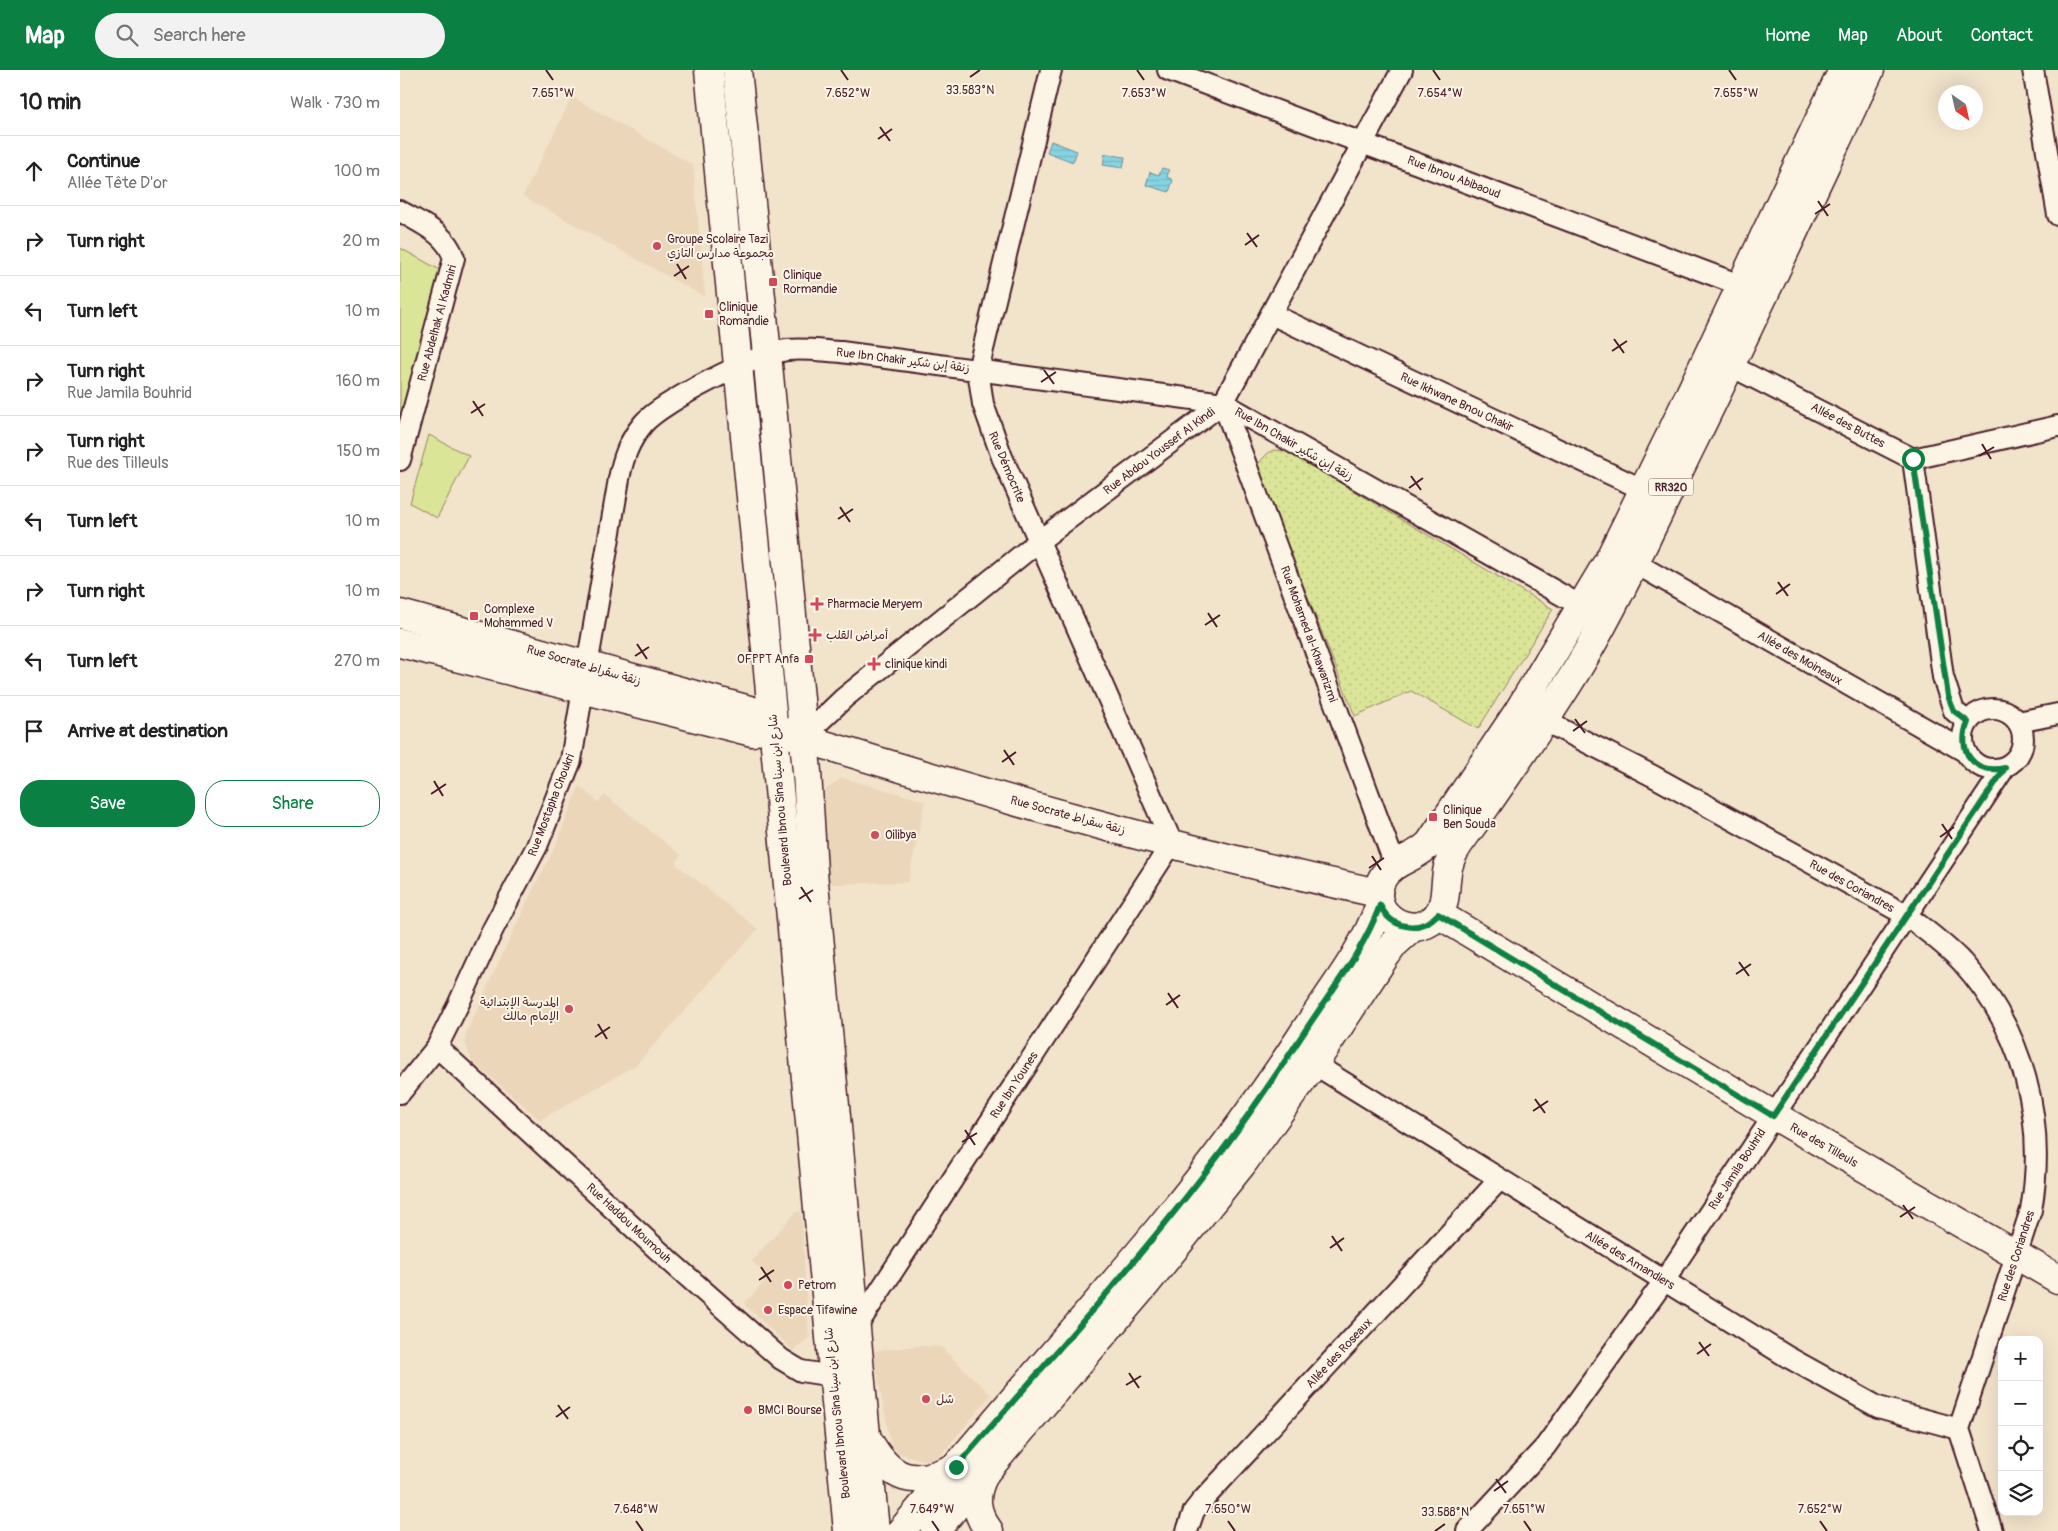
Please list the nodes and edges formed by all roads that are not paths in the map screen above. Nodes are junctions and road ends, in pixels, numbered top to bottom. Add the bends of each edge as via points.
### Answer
1 (709, 70) edge
2 (737, 70) edge
3 (1051, 70) edge
4 (1168, 70) edge
5 (1402, 70) edge
6 (1843, 70) edge
7 (1870, 70) edge
8 (2033, 70) edge
9 (1362, 142) junction
10 (400, 211) edge
11 (2058, 216) edge
12 (1740, 285) junction
13 (1271, 314) junction
14 (767, 354) junction
15 (738, 366) junction
16 (1731, 366) junction
17 (978, 370) junction
18 (1223, 403) junction
19 (2058, 426) edge
20 (1913, 459) junction
21 (400, 460) edge
22 (1644, 490) junction
23 (1039, 541) junction
24 (1635, 563) junction
25 (1583, 607) junction
26 (400, 614) edge
27 (400, 643) edge
28 (585, 676) junction
29 (2058, 714) edge
30 (1545, 721) junction
31 (1968, 722) junction
32 (2018, 722) junction
33 (767, 727) junction
34 (802, 738) junction
35 (1966, 752) junction
36 (2005, 768) junction
37 (1172, 843) junction
38 (1400, 863) junction
39 (1444, 887) junction
40 (1379, 899) junction
41 (1438, 914) junction
42 (1906, 915) junction
43 (1413, 927) junction
44 (437, 1047) junction
45 (1314, 1064) junction
46 (400, 1093) edge
47 (1773, 1116) junction
48 (1499, 1180) junction
49 (2017, 1255) junction
50 (2058, 1279) edge
51 (1664, 1281) junction
52 (856, 1326) junction
53 (833, 1376) junction
54 (1959, 1429) junction
55 (868, 1440) junction
56 (956, 1467) junction
57 (985, 1473) junction
58 (848, 1531) edge
59 (875, 1531) edge
60 (901, 1531) edge
61 (935, 1531) edge
62 (989, 1531) edge
63 (1187, 1531) edge
64 (1467, 1531) edge
65 (1992, 1531) edge

1 - 15 main road, Boulevard Ibnou Sina شارع ابن سينا
2 - 14 main road
3 - 17 street, Rue Démocrite
4 - 9 street, Rue Ibnou Abibaoud
5 - 9 street, Rue Abdou Youssef Al Kindi
6 - 12 main road, RR320
7 - 16 main road, RR320
8 - 11 street
9 - 12 street, Rue Ibnou Abibaoud
9 - 13 street, Rue Abdou Youssef Al Kindi
10 - 21 street, Rue Abdelhak Al Kadmiri via 441,235 454,258
12 - 22 main road, RR320
13 - 18 street, Rue Abdou Youssef Al Kindi
13 - 22 street, Rue Ikhwane Bnou Chakir
14 - 15 street, Rue Ibn Chakir زنقة إبن شكير
14 - 17 street, Rue Ibn Chakir زنقة إبن شكير via 788,349 841,352
14 - 34 main road
15 - 28 street, Rue Mostapha Choukri via 656,412 630,443 619,479
15 - 33 main road, Boulevard Ibnou Sina شارع ابن سينا
16 - 20 street, Allée des Buttes
16 - 24 main road, RR320
17 - 18 street, Rue Ibn Chakir زنقة إبن شكير
17 - 23 street, Rue Démocrite via 990,427
18 - 23 street, Rue Abdou Youssef Al Kindi
18 - 25 street, Rue Ibn Chakir زنقة إبن شكير
18 - 38 street, Rue Mohamed al-Khawarizmi
19 - 20 street
20 - 31 street via 1943,677 1954,711
22 - 25 main road, RR320
23 - 34 street, Rue Abdou Youssef Al Kindi via 844,698
23 - 37 street, Rue Démocrite
24 - 30 main road, RR320
24 - 35 street, Allée des Moineaux
25 - 38 main road, RR320 via 1514,720 1430,843 1419,854
26 - 28 main road, Rue Socrate زنقة سقراط
27 - 28 main road, Rue Socrate زنقة سقراط
28 - 33 main road, Rue Socrate زنقة سقراط via 753,711
28 - 44 street, Rue Mostapha Choukri via 571,760 537,846
29 - 32 street
30 - 39 main road, RR320 via 1456,848
30 - 42 street, Rue des Coriandres via 1653,776
31 - 32 street via 1975,715 1994,709 2003,711
31 - 35 street via 1964,737
32 - 36 street via 2022,730 2022,748 2019,756
33 - 34 main road, Rue Socrate زنقة سقراط
33 - 53 main road, Boulevard Ibnou Sina شارع ابن سينا
34 - 37 main road, Rue Socrate زنقة سقراط via 922,776
34 - 52 main road
35 - 36 street via 1978,766 1996,770
36 - 42 street, Rue Jamila Bouhrid
37 - 40 main road, Rue Socrate زنقة سقراط
37 - 52 street, Rue Ibn Younes
38 - 39 main road via 1418,861 1433,868
38 - 40 main road, RR320 via 1383,877
39 - 41 main road, RR320 via 1444,901
40 - 43 main road via 1392,921
40 - 56 main road, RR320 via 1370,930 1357,951 1282,1067 1205,1174
41 - 43 main road via 1427,923
41 - 47 main road, Rue des Tilleuls
42 - 47 street, Rue Jamila Bouhrid
42 - 49 street, Rue des Coriandres via 1941,942 1980,984 2015,1045 2024,1070 2034,1114 2036,1184
43 - 45 main road via 1394,944
44 - 46 street, Rue Mostapha Choukri
44 - 53 street, Rue Haddou Moumouh via 781,1359 801,1371
45 - 48 street, Allée des Amandiers
45 - 57 main road via 1190,1231
47 - 49 main road, Rue des Tilleuls
47 - 51 street, Rue Jamila Bouhrid
48 - 51 street, Allée des Amandiers
48 - 63 street, Allée des Roseaux via 1201,1502 1191,1516
49 - 50 main road, Rue des Tilleuls
49 - 54 street, Rue des Coriandres
51 - 54 street, Allée des Amandiers via 1786,1356 1878,1407
51 - 64 street, Rue Jamila Bouhrid via 1545,1446
52 - 55 main road
53 - 58 main road, Boulevard Ibnou Sina شارع ابن سينا
54 - 65 street
55 - 56 main road via 883,1462 894,1472 909,1478 916,1480 935,1476
55 - 59 main road
56 - 60 main road, RR320
57 - 61 main road
57 - 62 main road via 976,1492 976,1500

